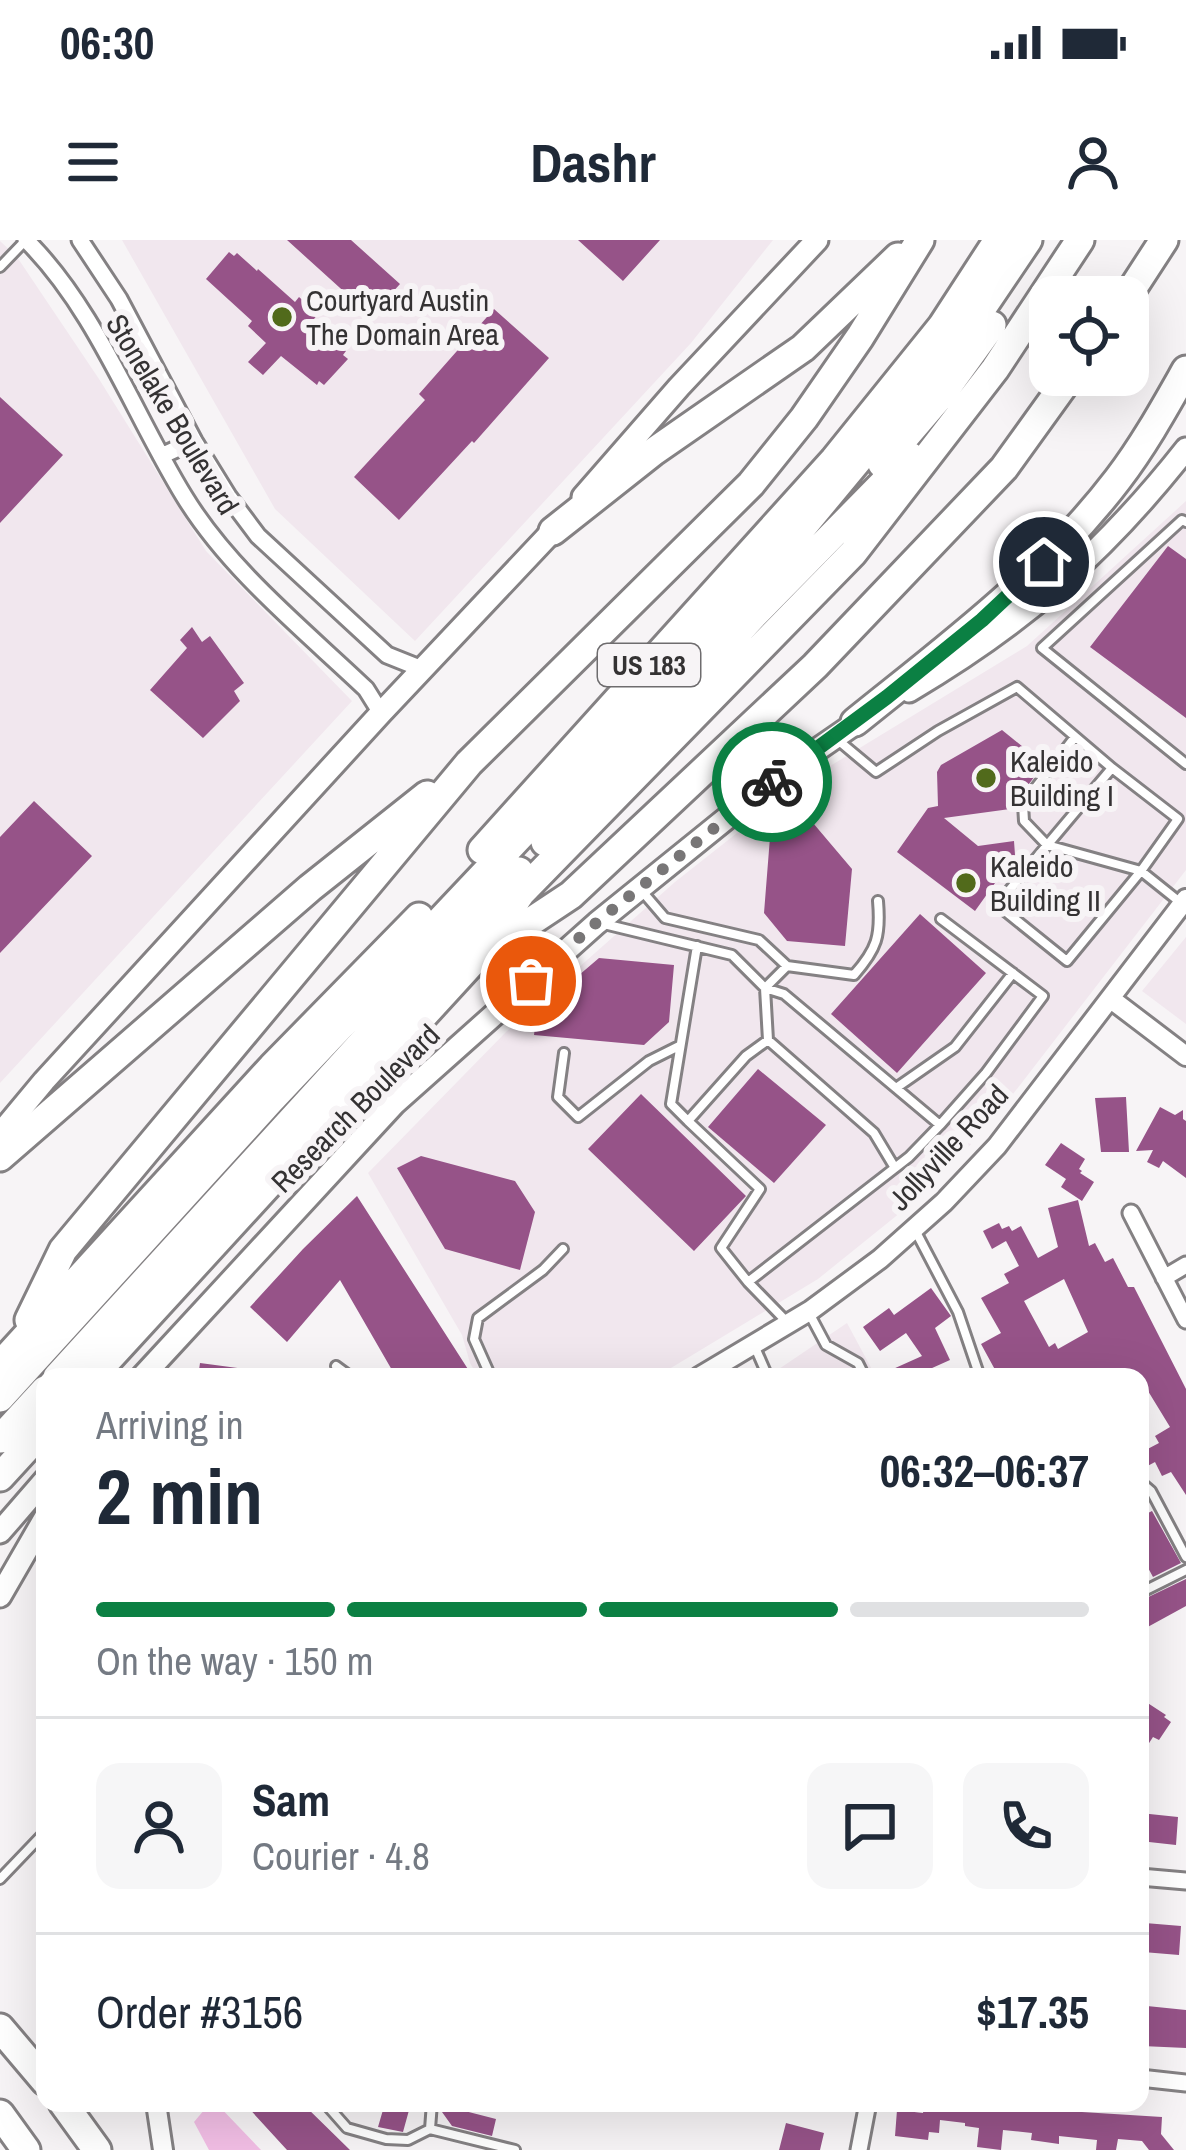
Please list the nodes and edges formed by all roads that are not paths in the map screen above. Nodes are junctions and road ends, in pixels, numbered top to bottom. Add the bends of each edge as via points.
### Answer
1 (26, 240) edge
2 (80, 240) edge
3 (817, 240) edge
4 (916, 240) edge
5 (998, 240) edge
6 (1028, 240) edge
7 (1049, 240) edge
8 (1081, 240) edge
9 (1164, 240) edge
10 (0, 267) edge
11 (1019, 272) junction
12 (1141, 276) edge
13 (995, 369) junction
14 (1186, 370) edge
15 (888, 396) junction
16 (1057, 396) edge
17 (194, 441) junction
18 (1186, 449) edge
19 (161, 456) junction
20 (1186, 522) edge
21 (553, 531) junction
22 (744, 612) junction
23 (422, 669) junction
24 (381, 713) junction
25 (845, 730) junction
26 (1075, 737) junction
27 (469, 763) junction
28 (1186, 764) edge
29 (1112, 768) junction
30 (1048, 845) junction
31 (1141, 871) junction
32 (640, 889) junction
33 (878, 901) dead end
34 (1184, 901) edge
35 (941, 919) dead end
36 (597, 922) junction
37 (698, 946) junction
38 (477, 957) junction
39 (787, 966) junction
40 (1012, 973) junction
41 (765, 988) junction
42 (1111, 999) junction
43 (768, 1040) junction
44 (680, 1046) junction
45 (563, 1053) dead end
46 (1186, 1056) edge
47 (896, 1088) junction
48 (688, 1121) junction
49 (940, 1125) junction
50 (0, 1134) edge
51 (0, 1157) edge
52 (895, 1168) junction
53 (1131, 1213) dead end
54 (914, 1228) junction
55 (563, 1249) dead end
56 (1186, 1265) edge
57 (1164, 1278) junction
58 (748, 1282) junction
59 (808, 1312) junction
60 (1186, 1320) edge
61 (788, 1324) junction
62 (754, 1344) junction
63 (7, 1358) edge
64 (336, 1366) dead end
65 (65, 1368) edge
66 (100, 1368) edge
67 (150, 1368) edge
68 (339, 1368) edge
69 (486, 1368) edge
70 (718, 1368) edge
71 (764, 1368) edge
72 (860, 1368) edge
73 (977, 1368) edge
74 (0, 1398) edge
75 (36, 1400) edge
76 (36, 1438) edge
77 (0, 1439) edge
78 (0, 1477) edge
79 (1149, 1489) edge
80 (36, 1490) edge
81 (0, 1532) edge
82 (36, 1547) edge
83 (1186, 1557) edge
84 (1186, 1570) edge
85 (1149, 1588) edge
86 (0, 1597) edge
87 (36, 1841) edge
88 (1149, 1878) edge
89 (0, 1879) edge
90 (1186, 1881) edge
91 (0, 2028) edge
92 (36, 2070) edge
93 (1149, 2079) edge
94 (1186, 2083) edge
95 (70, 2112) edge
96 (157, 2112) edge
97 (333, 2112) edge
98 (432, 2112) edge
99 (866, 2112) edge
100 (0, 2114) edge
101 (430, 2129) junction
102 (26, 2150) edge
103 (97, 2150) edge
104 (163, 2150) edge
105 (515, 2150) edge
106 (859, 2150) edge

1 - 10 lane
1 - 19 street, Stonelake Boulevard via 108,355
2 - 17 street, Stonelake Boulevard
3 - 21 main road
4 - 21 highway via 803,348
4 - 27 highway via 860,337 751,484
5 - 15 highway, US 183
6 - 11 highway
7 - 11 highway
8 - 13 highway, US 183
9 - 12 highway
11 - 22 highway via 941,394
13 - 22 highway
13 - 38 highway, US 183 via 853,553 520,893
14 - 25 highway via 1119,478 1063,544
15 - 22 highway
15 - 63 highway, US 183 via 467,868
16 - 38 highway via 1004,468 815,666 571,895
17 - 19 street
17 - 23 street, Stonelake Boulevard via 258,536 387,655
18 - 25 main road, Research Boulevard via 1125,524 1052,593 959,662
19 - 24 street, Stonelake Boulevard via 232,560
20 - 28 lane via 1042,648
21 - 23 main road
22 - 65 highway
22 - 74 highway via 270,1101
23 - 24 main road
24 - 50 main road
25 - 26 lane via 876,772 1017,687
25 - 32 main road, Research Boulevard
26 - 29 lane
26 - 30 lane via 1023,804 1024,820
27 - 51 highway via 310,888
27 - 63 highway via 63,1250
29 - 30 lane
29 - 31 lane via 1178,819
30 - 31 lane
30 - 31 lane via 1000,907 1067,961
31 - 34 lane
32 - 36 main road, Research Boulevard
32 - 39 lane via 665,918 759,940
33 - 39 lane via 876,946 854,975
34 - 42 street, Jollyville Road
35 - 40 lane
36 - 37 lane
36 - 67 main road, Research Boulevard via 394,1104
37 - 41 lane via 732,955
37 - 44 lane
38 - 66 highway, US 183
39 - 41 lane
40 - 47 lane via 956,1047
40 - 49 lane via 1043,996
41 - 43 lane
41 - 47 lane via 784,994
42 - 46 street
42 - 54 street, Jollyville Road via 997,1146
43 - 48 lane
43 - 52 lane via 874,1132
44 - 45 lane via 578,1117 558,1097
44 - 48 lane via 671,1105
47 - 49 lane
48 - 58 lane via 760,1189 721,1248
49 - 52 lane
52 - 58 lane
53 - 57 street
54 - 59 street, Jollyville Road
54 - 73 lane
55 - 69 lane via 478,1318 474,1340
56 - 57 street
57 - 60 street
58 - 61 lane
59 - 61 street, Jollyville Road
59 - 72 lane via 826,1345
61 - 62 street, Jollyville Road
62 - 70 street, Jollyville Road
62 - 71 lane
64 - 68 lane
75 - 77 highway
76 - 78 highway
79 - 83 lane
80 - 81 main road
82 - 86 main road
84 - 85 lane
87 - 89 lane
88 - 90 street
91 - 92 highway
93 - 94 street
95 - 103 highway
96 - 104 street
97 - 101 lane via 347,2128 386,2139
98 - 101 lane
99 - 106 street
100 - 102 highway
101 - 105 lane

